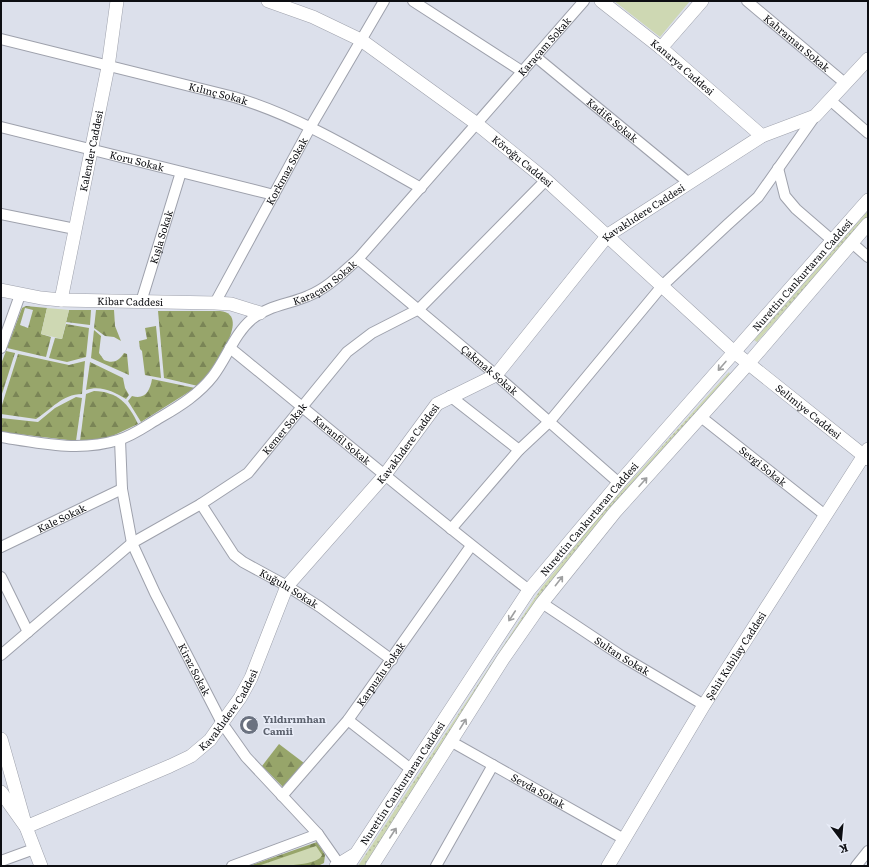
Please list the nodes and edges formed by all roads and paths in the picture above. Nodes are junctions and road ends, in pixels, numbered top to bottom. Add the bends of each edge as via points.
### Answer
1 (117, 1) edge
2 (268, 1) edge
3 (384, 1) edge
4 (413, 1) edge
5 (584, 1) edge
6 (601, 1) edge
7 (702, 1) edge
8 (747, 1) edge
9 (1, 39) edge
10 (361, 40) junction
11 (661, 48) junction
12 (536, 57) junction
13 (868, 59) edge
14 (108, 67) junction
15 (523, 72) junction
16 (846, 84) junction
17 (830, 100) junction
18 (814, 116) junction
19 (477, 124) junction
20 (311, 126) junction
21 (1, 128) edge
22 (868, 133) edge
23 (762, 136) junction
24 (91, 149) junction
25 (778, 168) junction
26 (181, 172) junction
27 (546, 180) junction
28 (689, 183) junction
29 (421, 188) junction
30 (274, 195) junction
31 (868, 200) edge
32 (1, 214) edge
33 (868, 224) edge
34 (75, 229) junction
35 (608, 235) junction
36 (833, 241) junction
37 (852, 243) junction
38 (868, 257) edge
39 (358, 259) junction
40 (662, 286) junction
41 (1, 290) edge
42 (20, 295) junction
43 (61, 300) junction
44 (141, 302) junction
45 (215, 303) junction
46 (419, 309) junction
47 (260, 313) junction
48 (1, 348) edge
49 (230, 348) junction
50 (734, 352) junction
51 (748, 364) junction
52 (496, 375) junction
53 (450, 396) junction
54 (302, 406) junction
55 (701, 417) junction
56 (550, 421) junction
57 (1, 437) edge
58 (120, 440) junction
59 (519, 450) junction
60 (866, 454) edge
61 (384, 476) junction
62 (619, 483) junction
63 (122, 488) junction
64 (201, 504) junction
65 (825, 514) junction
66 (451, 529) junction
67 (132, 543) junction
68 (471, 546) junction
69 (1, 547) edge
70 (1, 577) edge
71 (287, 586) junction
72 (529, 590) junction
73 (542, 603) junction
74 (28, 632) junction
75 (1, 656) edge
76 (392, 660) junction
77 (704, 705) junction
78 (348, 720) junction
79 (222, 723) junction
80 (1, 739) edge
81 (452, 742) junction
82 (493, 766) junction
83 (412, 770) junction
84 (1, 792) edge
85 (282, 796) junction
86 (26, 827) junction
87 (318, 834) junction
88 (624, 839) junction
89 (34, 849) junction
90 (868, 851) edge
91 (1, 861) edge
92 (341, 865) edge
93 (41, 866) edge
94 (232, 866) edge
95 (372, 866) edge
96 (436, 866) edge
97 (608, 866) edge
98 (856, 866) edge

1 - 14 street, Kalender Caddesi
2 - 10 street, Köroğu Caddesi via 313,17
3 - 10 street, Korkmaz Sokak
4 - 15 street
5 - 12 street, Karaçam Sokak
6 - 11 street, Kanarya Caddesi
7 - 11 street
8 - 16 street, Kahraman Sokak
9 - 14 street, Kılınç Sokak
10 - 19 street, Köroğu Caddesi
10 - 20 street, Korkmaz Sokak
11 - 23 street, Kanarya Caddesi
12 - 15 street, Karaçam Sokak
12 - 28 street, Kadife Sokak
13 - 16 street, Kavaklıdere Caddesi
14 - 20 street, Kılınç Sokak via 234,97
14 - 24 street, Kalender Caddesi
15 - 19 street, Karaçam Sokak
16 - 17 street, Kavaklıdere Caddesi
17 - 18 street, Kavaklıdere Caddesi
17 - 22 street
18 - 23 street, Kavaklıdere Caddesi
18 - 25 street
19 - 27 street, Köroğu Caddesi
19 - 29 street, Karaçam Sokak
20 - 29 street, Kılınç Sokak
20 - 30 street, Korkmaz Sokak
21 - 24 street, Koru Sokak
23 - 28 street, Kavaklıdere Caddesi
24 - 26 street, Koru Sokak
24 - 34 street, Kalender Caddesi
25 - 36 street via 785,196
25 - 40 street via 758,197
26 - 30 street, Koru Sokak
26 - 44 street, Kışla Sokak
27 - 35 street, Köroğu Caddesi
27 - 46 street, Kemer Sokak
28 - 35 street, Kavaklıdere Caddesi
29 - 39 street, Karaçam Sokak
30 - 45 street, Korkmaz Sokak
31 - 36 street, Nurettin Cankurtaran Caddesi
32 - 34 street
33 - 37 street, Nurettin Cankurtaran Caddesi
34 - 43 street, Kalender Caddesi
35 - 40 street, Köroğu Caddesi
35 - 52 street, Kavaklıdere Caddesi
36 - 50 street, Nurettin Cankurtaran Caddesi
37 - 38 street
37 - 51 street, Nurettin Cankurtaran Caddesi
39 - 46 street, Çakmak Sokak
39 - 47 street, Karaçam Sokak via 329,285 308,296
40 - 50 street, Köroğu Caddesi
40 - 56 street
41 - 42 street, Kibar Caddesi
42 - 43 street, Kibar Caddesi
42 - 48 street
43 - 44 street, Kibar Caddesi
44 - 45 street, Kibar Caddesi
45 - 47 street, Kibar Caddesi via 231,304
46 - 52 street, Çakmak Sokak
46 - 54 street, Kemer Sokak via 372,333 347,352
47 - 49 street, Karaçam Sokak via 244,326
49 - 54 street, Karanfil Sokak
49 - 58 street, Karaçam Sokak via 213,376 188,400
50 - 51 street, Köroğu Caddesi
50 -> 62 street, Nurettin Cankurtaran Caddesi
51 - 55 street, Nurettin Cankurtaran Caddesi
51 - 60 street, Selimiye Caddesi
52 - 53 street, Kavaklıdere Caddesi
52 - 56 street, Çakmak Sokak
53 - 59 street
53 - 61 street, Kavaklıdere Caddesi via 434,407
54 - 61 street, Karanfil Sokak
54 - 64 street, Kemer Sokak via 248,473
55 - 65 street, Sevgi Sokak
73 -> 55 street, Nurettin Cankurtaran Caddesi via 610,518
56 - 59 street
56 - 62 street, Çakmak Sokak
57 - 58 street, Karaçam Sokak via 69,446 87,446
58 - 63 street, Kiraz Sokak
59 - 66 street
60 - 65 street, Şehit Kubilay Caddesi
61 - 66 street, Karanfil Sokak
61 - 71 street, Kavaklıdere Caddesi
62 - 72 street, Nurettin Cankurtaran Caddesi
63 - 67 street, Kiraz Sokak
63 - 69 street, Kale Sokak
64 - 67 street, Kemer Sokak
64 - 71 street, Kuğulu Sokak via 234,555
65 - 77 street, Şehit Kubilay Caddesi
66 - 68 street, Karanfil Sokak
67 - 74 street, Kemer Sokak
67 - 79 street, Kiraz Sokak via 149,582
68 - 72 street, Karanfil Sokak
68 - 76 street, Karpuzlu Sokak
70 - 74 street
71 - 76 street, Kuğulu Sokak
71 - 79 street, Kavaklıdere Caddesi via 251,678
72 -> 83 street, Nurettin Cankurtaran Caddesi
73 - 77 street, Sultan Sokak via 623,657
81 -> 73 street, Nurettin Cankurtaran Caddesi via 503,659
74 - 75 street, Kemer Sokak
76 - 78 street, Karpuzlu Sokak
77 - 88 street, Şehit Kubilay Caddesi
78 - 83 street
78 - 85 street, Karpuzlu Sokak
79 - 85 street, Kiraz Sokak via 246,757
79 - 86 street, Kavaklıdere Caddesi via 210,740 191,756
80 - 86 street
81 - 82 street, Sevda Sokak
95 -> 81 street, Nurettin Cankurtaran Caddesi
82 - 88 street, Sevda Sokak
82 - 96 street
83 - 92 street, Nurettin Cankurtaran Caddesi via 358,854
84 - 86 street
85 - 87 street, Kiraz Sokak
86 - 89 street
87 - 92 street, Kiraz Sokak
87 - 94 street
88 - 97 street, Şehit Kubilay Caddesi
89 - 91 street
89 - 93 street
90 - 98 street

